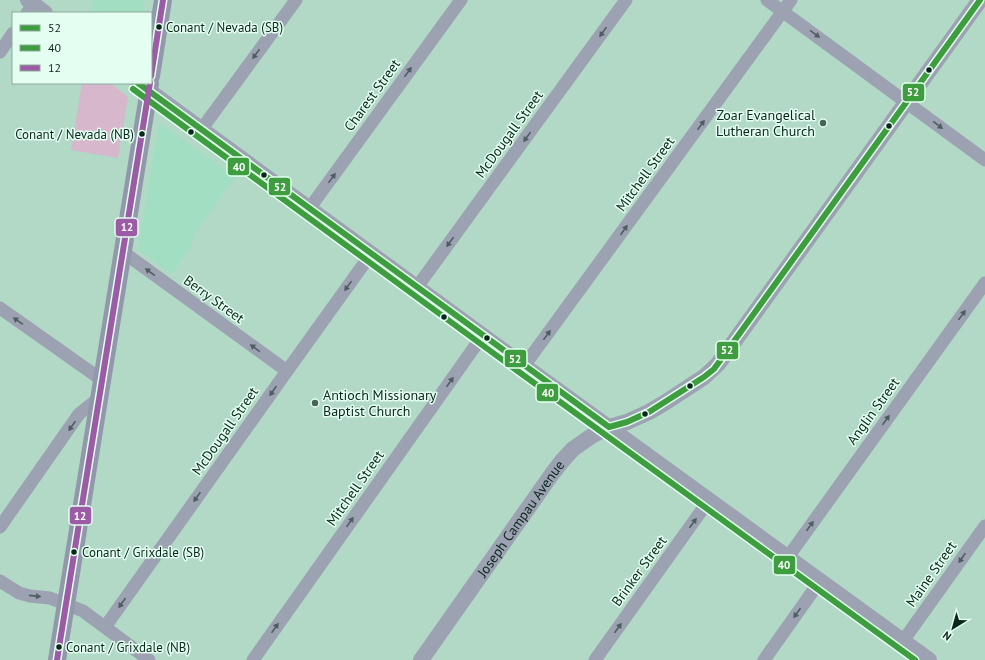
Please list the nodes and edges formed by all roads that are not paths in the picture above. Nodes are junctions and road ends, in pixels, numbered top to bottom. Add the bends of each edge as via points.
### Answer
1 (163, 0) edge
2 (296, 0) edge
3 (461, 0) edge
4 (626, 0) edge
5 (767, 0) edge
6 (791, 0) edge
7 (980, 0) edge
8 (783, 11) junction
9 (12, 34) edge
10 (0, 52) edge
11 (152, 57) edge
12 (147, 84) edge
13 (148, 84) edge
14 (907, 102) junction
15 (201, 130) junction
16 (985, 160) edge
17 (309, 209) junction
18 (123, 252) junction
19 (371, 254) junction
20 (985, 283) edge
21 (417, 288) junction
22 (0, 308) edge
23 (483, 335) junction
24 (524, 366) junction
25 (287, 371) junction
26 (102, 380) junction
27 (99, 398) junction
28 (609, 427) junction
29 (710, 500) junction
30 (0, 526) edge
31 (985, 526) edge
32 (788, 557) junction
33 (0, 581) edge
34 (820, 581) junction
35 (66, 603) junction
36 (105, 627) junction
37 (903, 641) junction
38 (57, 660) edge
39 (149, 660) edge
40 (252, 660) edge
41 (421, 660) edge
42 (595, 660) edge
43 (764, 660) edge
44 (929, 660) edge

1 - 11 main road
2 -> 15 street
17 -> 3 street, Charest Street
4 -> 21 street, McDougall Street
5 - 8 street
6 - 8 street, Mitchell Street
7 - 14 street, Joseph Campau Avenue
8 -> 14 street
24 -> 8 street, Mitchell Street
9 - 10 street
12 - 18 main road
13 - 15 street
14 -> 16 street
14 - 28 street, Joseph Campau Avenue via 718,364 704,377 649,412
15 - 17 street
17 - 19 street
25 -> 18 street, Berry Street
18 - 26 main road
19 - 21 street
19 -> 25 street, McDougall Street
32 -> 20 street, Anglin Street
21 - 23 street
26 -> 22 street
23 - 24 street
40 -> 23 street, Mitchell Street
24 - 28 street
25 -> 36 street, McDougall Street
26 - 27 main road
27 -> 30 street via 80,414
27 - 35 main road
28 - 29 street
28 - 41 street, Joseph Campau Avenue via 573,449 562,462
29 - 32 street
42 -> 29 street, Brinker Street
31 -> 37 street, Maine Street
32 - 34 street
33 -> 35 street via 19,593
34 - 37 street
34 -> 43 street
35 - 36 street via 83,610
35 - 38 main road
36 - 39 street
37 - 44 street

